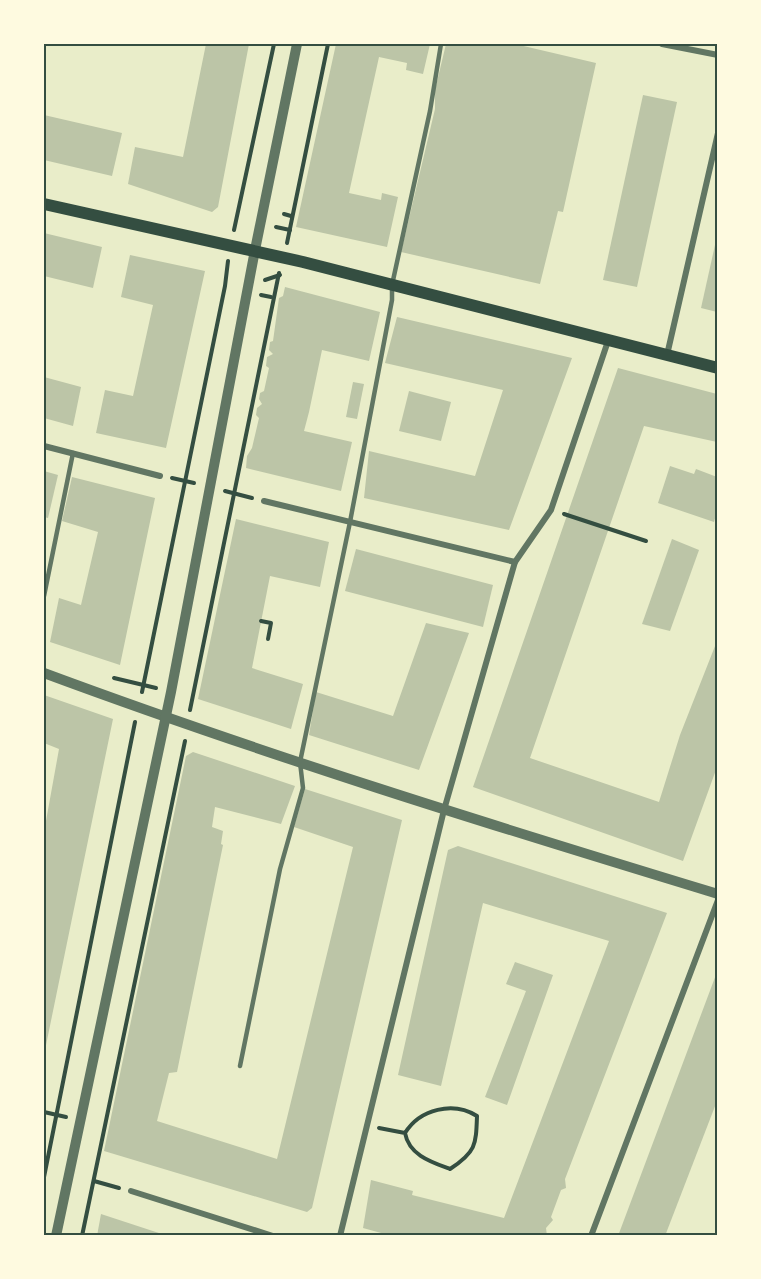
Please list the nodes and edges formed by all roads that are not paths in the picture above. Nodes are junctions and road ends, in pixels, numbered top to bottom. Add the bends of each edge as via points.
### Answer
1 (297, 44) edge
2 (441, 44) edge
3 (662, 44) edge
4 (717, 56) edge
5 (717, 133) edge
6 (44, 204) edge
7 (255, 250) junction
8 (392, 285) junction
9 (608, 341) junction
10 (667, 356) junction
11 (717, 368) edge
12 (44, 446) edge
13 (73, 453) junction
14 (160, 476) dead end
15 (264, 501) dead end
16 (350, 522) junction
17 (515, 562) junction
18 (44, 596) edge
19 (44, 673) edge
20 (165, 717) junction
21 (300, 762) junction
22 (444, 810) junction
23 (717, 894) edge
24 (717, 900) edge
25 (240, 1066) dead end
26 (131, 1191) road end
27 (56, 1236) edge
28 (273, 1236) edge
29 (340, 1236) edge
30 (591, 1236) edge

1 - 7 street
2 - 8 lane
3 - 4 street
5 - 10 street
6 - 7 main road
7 - 8 main road
7 - 20 street
8 - 9 main road
8 - 16 lane
9 - 10 main road
9 - 17 street via 551,510
10 - 11 main road
12 - 13 street
13 - 14 street
13 - 18 lane
15 - 16 street
16 - 17 street
16 - 21 lane
17 - 22 street
19 - 20 street
20 - 21 street
20 - 27 street
21 - 22 street
21 - 25 lane via 303,788 280,869
22 - 23 street
22 - 29 street
24 - 30 street
26 - 28 street

